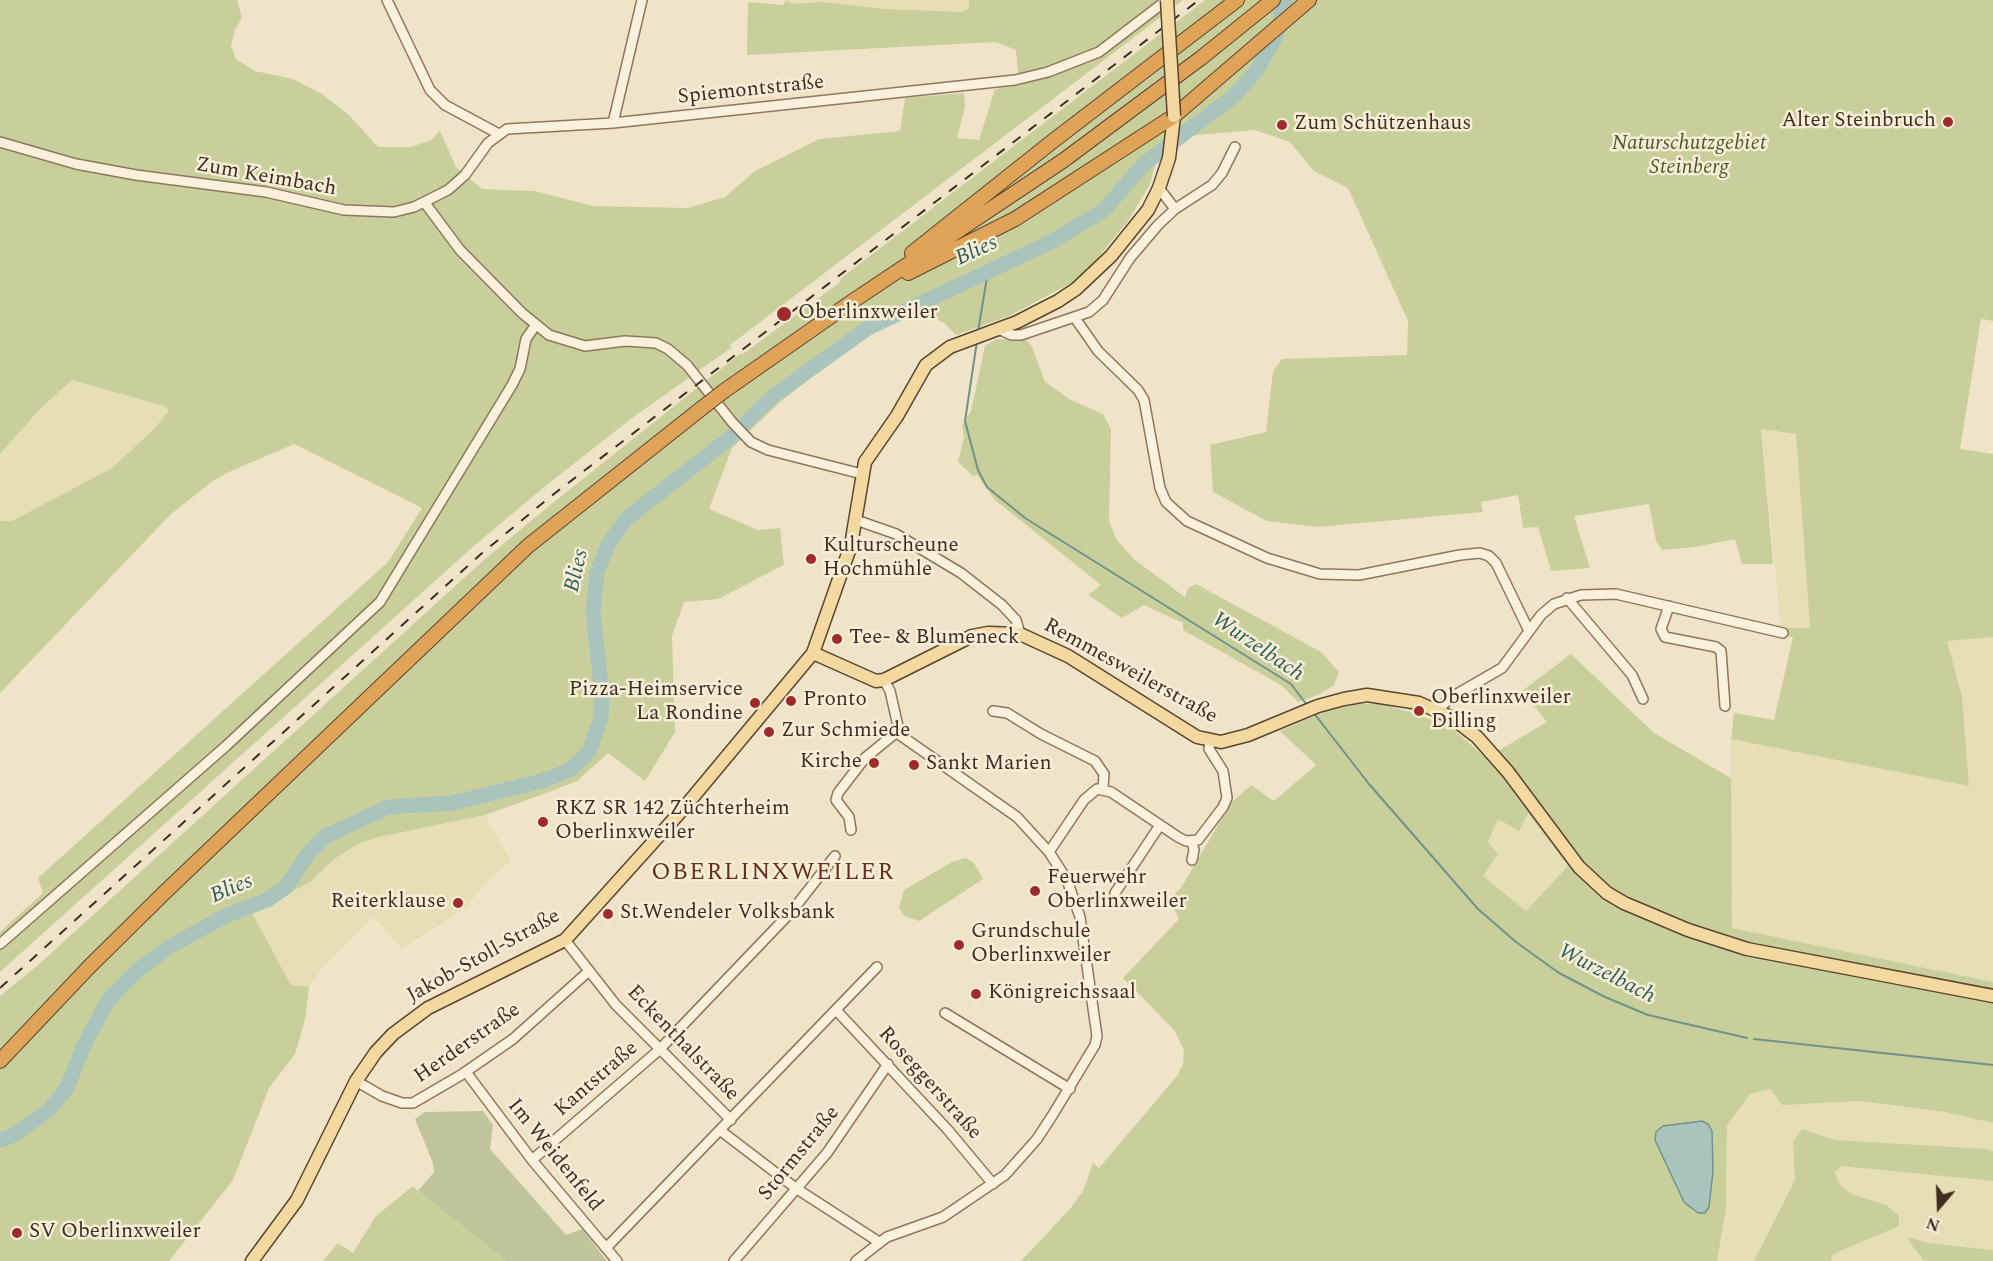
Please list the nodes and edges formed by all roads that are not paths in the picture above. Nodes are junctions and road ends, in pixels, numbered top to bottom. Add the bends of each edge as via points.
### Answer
1 (387, 0) edge
2 (642, 0) edge
3 (1167, 0) edge
4 (1237, 0) edge
5 (1273, 0) edge
6 (1305, 4) edge
7 (1171, 51) junction
8 (1174, 116) junction
9 (613, 123) junction
10 (499, 134) junction
11 (0, 142) edge
12 (1235, 147) dead end
13 (1159, 188) junction
14 (425, 202) junction
15 (1175, 209) junction
16 (847, 305) junction
17 (1076, 318) junction
18 (535, 326) junction
19 (992, 330) junction
20 (862, 474) junction
21 (856, 520) junction
22 (1567, 598) junction
23 (1669, 606) junction
24 (1529, 632) junction
25 (1784, 633) dead end
26 (1020, 634) junction
27 (813, 653) junction
28 (885, 681) junction
29 (1643, 699) dead end
30 (1725, 706) dead end
31 (1437, 710) junction
32 (993, 711) dead end
33 (898, 731) junction
34 (1210, 741) junction
35 (1103, 788) junction
36 (1160, 825) junction
37 (851, 830) dead end
38 (1192, 842) junction
39 (1049, 852) junction
40 (835, 856) dead end
41 (1192, 860) dead end
42 (1115, 893) dead end
43 (565, 940) junction
44 (0, 944) edge
45 (877, 967) dead end
46 (589, 971) junction
47 (1993, 996) edge
48 (836, 1010) junction
49 (945, 1012) dead end
50 (659, 1050) junction
51 (0, 1061) edge
52 (888, 1064) junction
53 (466, 1072) junction
54 (356, 1081) junction
55 (1070, 1089) junction
56 (731, 1120) junction
57 (721, 1131) junction
58 (532, 1160) junction
59 (993, 1184) junction
60 (797, 1189) junction
61 (879, 1242) junction
62 (606, 1248) junction
63 (252, 1261) edge
64 (617, 1261) edge
65 (734, 1261) edge
66 (856, 1261) edge

1 - 10 street via 430,90 445,105
2 - 9 street
3 - 7 main road, Jakob-Stoll-Straße, bridge
3 - 9 street, Spiemontstraße via 1099,52 1015,80
4 - 7 highway
5 - 16 highway via 1064,160
6 - 8 highway
7 - 8 main road, Jakob-Stoll-Straße, bridge
7 - 16 highway
8 - 13 main road, Jakob-Stoll-Straße
8 - 16 highway via 1015,219
9 - 10 street, Spiemontstraße via 524,127
10 - 14 street, Zum Keimbach via 459,181
11 - 14 street, Zum Keimbach via 76,164 266,192 350,211 394,212
12 - 15 street via 1212,185
13 - 15 street
13 - 19 main road, Jakob-Stoll-Straße via 1131,233 1093,274 1058,301
14 - 18 street via 460,250
15 - 17 street via 1143,241 1103,300
16 - 51 highway, bridge via 702,408 528,546 88,967
17 - 19 street via 1021,335
17 - 24 street via 1098,351 1144,400 1160,488 1166,501 1187,521 1267,558 1320,574 1359,575 1480,553 1496,563
18 - 20 street via 559,340 585,346 640,341 668,349 687,365 744,436 768,450
18 - 44 street via 526,339 520,369 380,602 226,746
19 - 20 main road, Jakob-Stoll-Straße via 963,340 926,365 897,416 869,454
20 - 21 main road, Jakob-Stoll-Straße
21 - 26 street via 896,534 961,573 1002,605 1016,620
21 - 27 main road, Jakob-Stoll-Straße via 832,605
22 - 23 street via 1616,594
22 - 24 street via 1541,615
22 - 29 street via 1632,675
23 - 25 street
23 - 30 street via 1661,629 1665,637 1721,651
24 - 31 street via 1502,668 1450,698
26 - 28 main road, Remmesweilerstraße via 972,636
26 - 34 main road, Remmesweilerstraße via 1068,656 1182,729
27 - 28 main road via 876,681
27 - 43 main road, Jakob-Stoll-Straße via 691,800
28 - 33 street
31 - 34 main road, Remmesweilerstraße via 1397,698 1367,695 1312,708 1233,740
31 - 47 main road, Remmesweilerstraße via 1477,736 1579,867 1624,903 1730,944
32 - 35 street via 1007,713 1095,761 1104,774
33 - 37 street via 864,758 838,793 836,800 849,817
33 - 39 street via 1017,817
34 - 38 street via 1209,749 1223,771 1227,798 1203,834
35 - 36 street
35 - 39 street via 1091,791
36 - 38 street
36 - 42 street
38 - 41 street
39 - 55 street via 1067,880 1080,917 1096,1014 1095,1045
40 - 50 street, Kantstraße via 792,911
43 - 46 street, Eckenthalstraße
43 - 54 main road, Jakob-Stoll-Straße via 459,991 413,1018 376,1052
45 - 48 street, Eckenthalstraße
46 - 50 street, Eckenthalstraße
46 - 53 street, Herderstraße via 513,1039
48 - 52 street, Roseggerstraße
48 - 56 street, Eckenthalstraße
49 - 55 street
50 - 56 street, Eckenthalstraße
50 - 58 street, Kantstraße
52 - 59 street, Roseggerstraße
52 - 60 street, Stormstraße via 850,1123
53 - 54 street, Herderstraße via 413,1103 382,1096
53 - 58 street, Im Weidenfeld
54 - 63 main road, Jakob-Stoll-Straße via 297,1200
55 - 59 street via 1025,1154
56 - 57 street
57 - 60 street
57 - 62 street
58 - 62 street, Im Weidenfeld
59 - 61 street via 943,1217
60 - 61 street
60 - 65 street, Stormstraße
61 - 66 street
62 - 64 street, Im Weidenfeld

